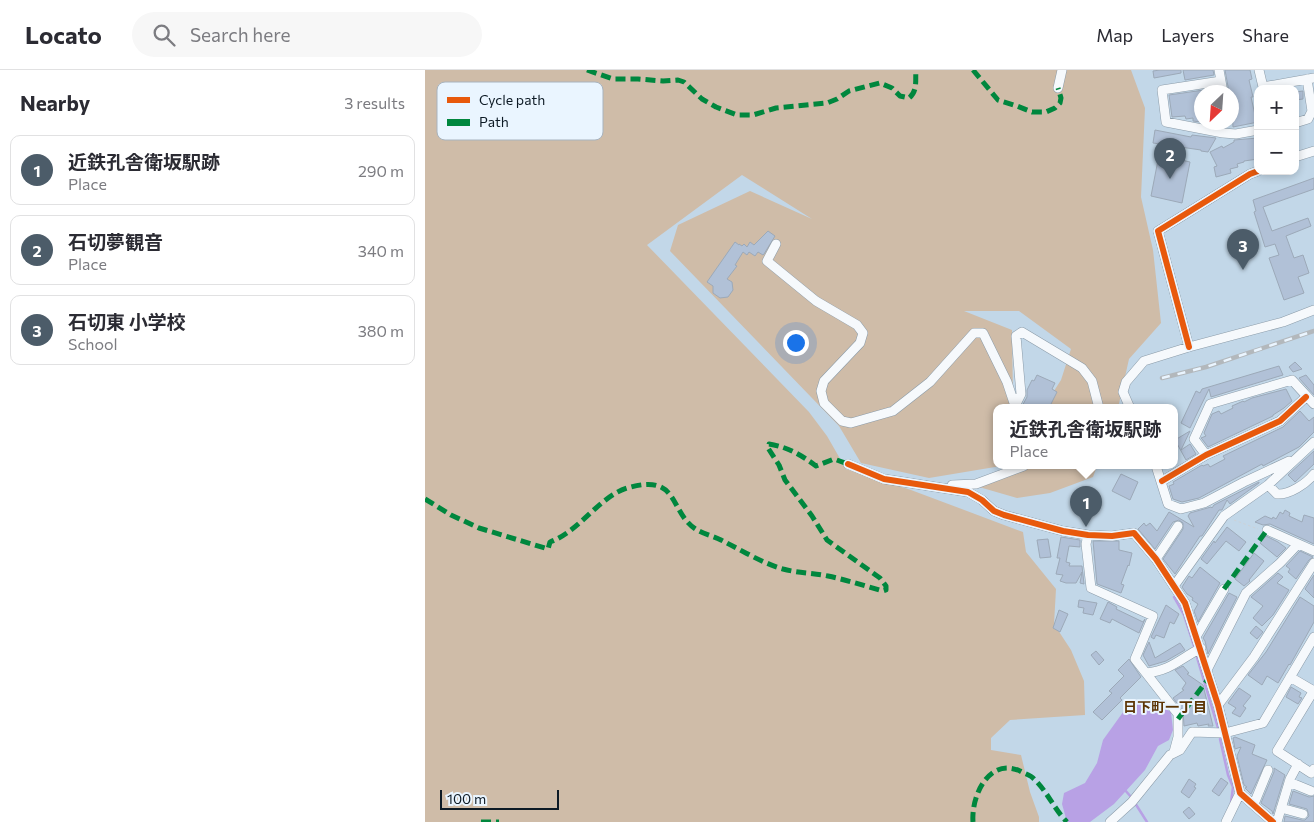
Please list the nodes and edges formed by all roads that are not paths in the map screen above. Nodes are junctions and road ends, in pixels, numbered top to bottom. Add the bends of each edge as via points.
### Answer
1 (1063, 70) edge
2 (1219, 70) edge
3 (1259, 70) edge
4 (1310, 78) edge
5 (1221, 81) junction
6 (1222, 85) edge
7 (1262, 85) edge
8 (1277, 85) edge
9 (1058, 88) dead end
10 (1299, 122) edge
11 (1229, 130) edge
12 (1254, 130) edge
13 (1230, 133) junction
14 (1314, 151) edge
15 (1299, 157) edge
16 (1254, 172) edge
17 (776, 244) dead end
18 (1314, 310) edge
19 (1189, 346) junction
20 (1306, 397) junction
21 (1014, 404) edge
22 (1016, 404) edge
23 (1098, 404) edge
24 (1128, 404) edge
25 (1314, 404) edge
26 (1314, 442) edge
27 (1206, 455) junction
28 (1295, 458) junction
29 (848, 464) dead end
30 (1016, 469) edge
31 (1157, 469) edge
32 (1314, 474) edge
33 (1162, 481) junction
34 (925, 485) junction
35 (1268, 485) junction
36 (1178, 526) dead end
37 (1267, 530) road end
38 (1088, 535) junction
39 (1298, 544) junction
40 (1314, 551) edge
41 (1156, 559) junction
42 (1314, 563) edge
43 (1174, 586) junction
44 (1224, 589) dead end
45 (1197, 635) junction
46 (1314, 637) edge
47 (1201, 648) junction
48 (1207, 670) junction
49 (1147, 675) junction
50 (1290, 677) junction
51 (1314, 691) edge
52 (1218, 705) junction
53 (1225, 733) junction
54 (1174, 752) junction
55 (1298, 764) junction
56 (1314, 768) edge
57 (1268, 770) dead end
58 (1289, 782) junction
59 (1311, 791) dead end
60 (1240, 793) junction
61 (1254, 804) junction
62 (1281, 808) junction
63 (1303, 814) dead end
64 (1110, 822) edge
65 (1226, 822) edge
66 (1275, 822) edge

1 - 9 street
2 - 5 street
3 - 7 street
4 - 8 street
4 - 10 street via 1312,111 1308,119
5 - 6 street
5 - 13 street via 1162,90 1166,122
11 - 13 street
12 - 13 street
14 - 15 street
16 - 19 street via 1157,231
17 - 21 street via 767,261 816,301 857,325 863,333 860,343 824,381 821,391 824,403 842,421 851,423 893,411 930,382 974,333 983,333
18 - 19 street via 1283,322
19 - 24 street via 1144,361 1126,382 1123,392
20 - 25 street
20 - 27 street via 1280,421
20 - 27 street via 1291,380 1210,404 1194,439
22 - 23 street via 1021,394 1016,336 1022,332 1082,368 1092,381
26 - 28 street
27 - 33 street
28 - 33 street via 1204,503 1181,509 1168,504
28 - 35 street
29 - 34 street via 884,479
30 - 34 street via 976,484
31 - 33 street
32 - 35 street via 1283,495
34 - 38 street via 968,492 994,511 1013,518
35 - 43 street via 1223,516
36 - 41 street
37 - 39 street
38 - 41 street via 1134,533
38 - 49 street via 1086,544 1091,588 1153,616 1135,659
39 - 40 street
39 - 48 street via 1246,593
41 - 43 street
42 - 52 street via 1254,657
43 - 45 street via 1185,603
44 - 45 street
45 - 47 street
46 - 50 street
47 - 48 street
47 - 49 street via 1159,672
48 - 52 street
49 - 54 street via 1178,714
50 - 51 street
50 - 53 street via 1263,723
51 - 55 street via 1277,751
52 - 53 street
53 - 54 street via 1192,732 1180,750
53 - 60 street
54 - 64 street via 1133,801
55 - 56 street via 1311,773
55 - 58 street
57 - 61 street
58 - 59 street
58 - 62 street
60 - 61 street
60 - 65 street
61 - 66 street
62 - 63 street
62 - 66 street

